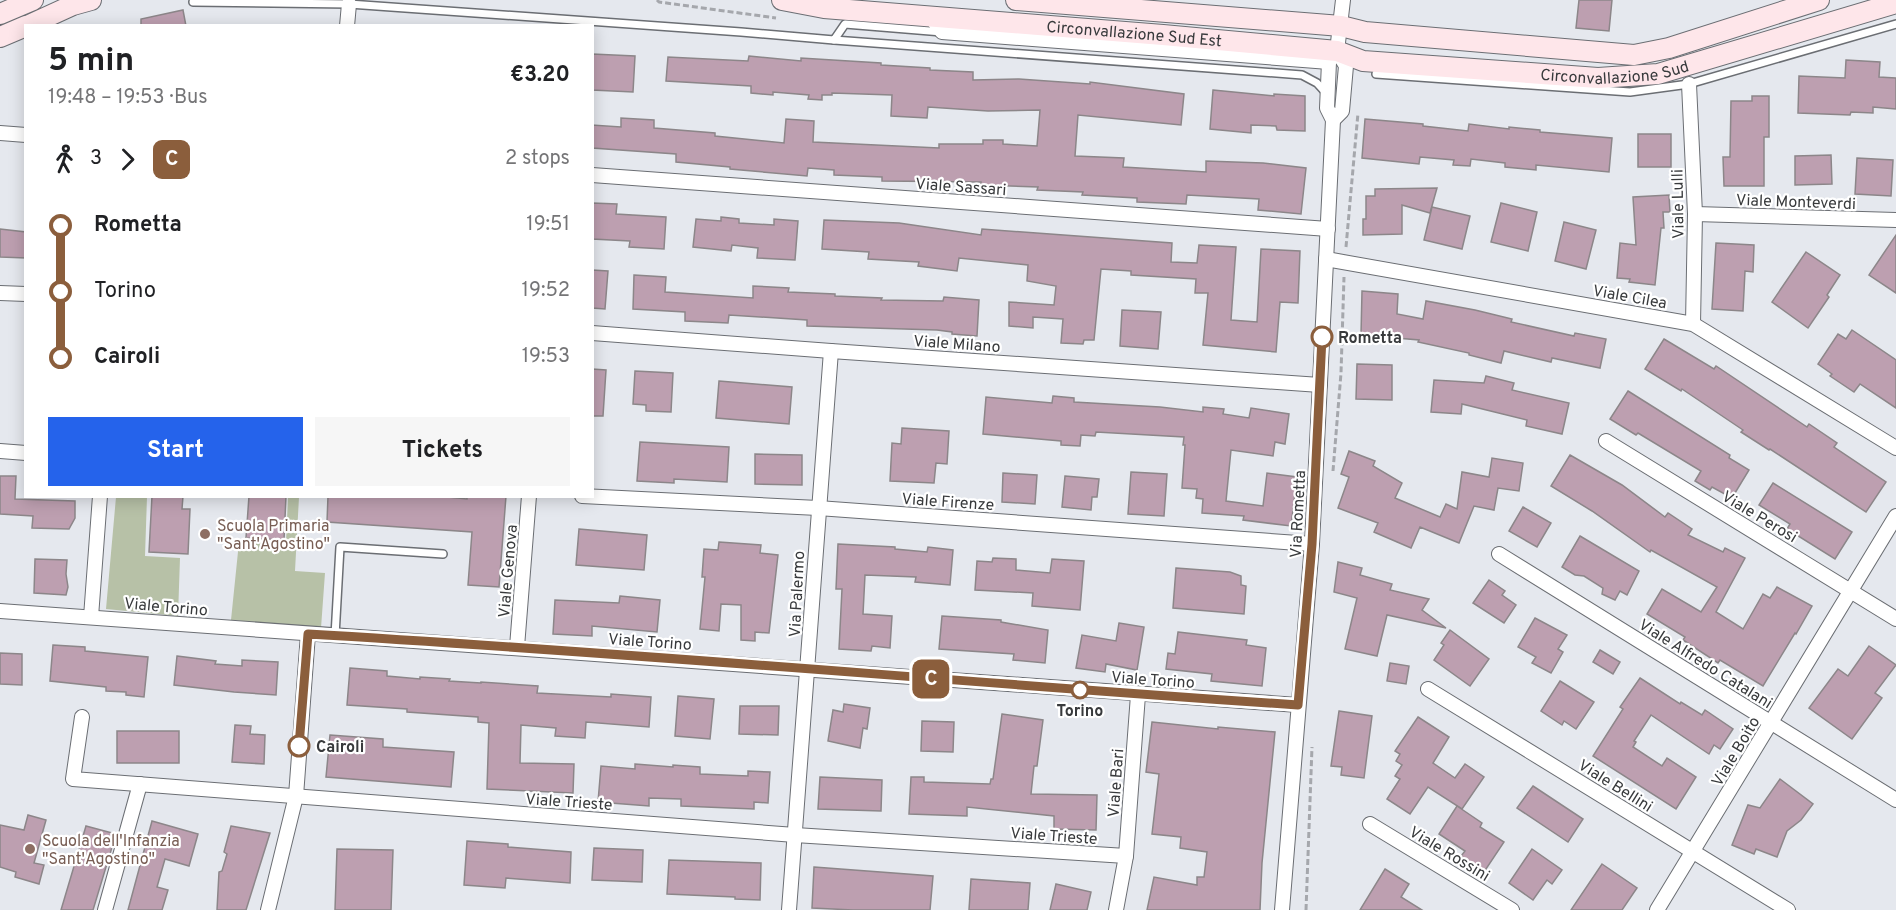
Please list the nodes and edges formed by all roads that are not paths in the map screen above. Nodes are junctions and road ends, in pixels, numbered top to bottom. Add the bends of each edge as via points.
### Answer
1 (33, 0) edge
2 (92, 0) edge
3 (1016, 0) edge
4 (1343, 0) edge
5 (1820, 0) edge
6 (193, 2) dead end
7 (1890, 3) edge
8 (349, 4) junction
9 (784, 10) edge
10 (0, 14) edge
11 (30, 24) edge
12 (347, 24) edge
13 (936, 24) junction
14 (1896, 24) edge
15 (1341, 26) junction
16 (24, 27) edge
17 (0, 37) edge
18 (834, 40) junction
19 (1333, 57) junction
20 (1376, 74) dead end
21 (1689, 84) junction
22 (1327, 94) junction
23 (1333, 120) junction
24 (0, 134) edge
25 (24, 135) edge
26 (594, 175) edge
27 (1695, 214) junction
28 (1896, 220) edge
29 (1328, 229) junction
30 (1326, 259) junction
31 (0, 293) edge
32 (24, 294) edge
33 (1693, 324) junction
34 (594, 333) edge
35 (831, 351) junction
36 (1320, 384) junction
37 (1606, 441) dead end
38 (1896, 448) edge
39 (0, 451) edge
40 (24, 453) edge
41 (594, 497) edge
42 (100, 498) edge
43 (530, 498) edge
44 (818, 508) junction
45 (1896, 516) edge
46 (1312, 544) junction
47 (443, 554) dead end
48 (1498, 554) dead end
49 (1850, 591) junction
50 (0, 610) edge
51 (91, 617) junction
52 (1896, 619) edge
53 (308, 634) junction
54 (334, 636) junction
55 (517, 647) junction
56 (808, 670) junction
57 (1428, 689) dead end
58 (1138, 694) junction
59 (1298, 705) junction
60 (82, 717) dead end
61 (1771, 723) junction
62 (140, 784) junction
63 (296, 796) junction
64 (1896, 800) edge
65 (1370, 824) dead end
66 (795, 835) junction
67 (1693, 852) junction
68 (1126, 856) junction
69 (105, 910) edge
70 (268, 910) edge
71 (789, 910) edge
72 (1116, 910) edge
73 (1282, 910) edge
74 (1512, 910) edge
75 (1657, 910) edge
76 (1788, 910) edge

1 - 10 main road
2 - 11 main road
3 - 15 main road, Circonvallazione Sud Est
4 - 15 street, Via Rometta
5 - 15 main road, Circonvallazione Sud via 1669,48 1634,55 1365,32
6 - 8 lane
7 - 19 main road, Circonvallazione Sud via 1658,74 1598,78
8 - 12 street
8 - 18 lane
9 - 13 main road, Circonvallazione Sud Est via 824,8
13 - 18 lane via 845,24
13 - 19 main road, Circonvallazione Sud Est via 1163,34
14 - 21 lane
15 - 19 street, Via Rometta
16 - 17 main road
18 - 22 lane via 1302,75
19 - 22 street, Via Rometta
19 - 23 street, Via Rometta via 1346,66 1342,111
20 - 21 lane via 1630,92
21 - 27 street, Viale Lulli
22 - 23 street, Via Rometta via 1327,108
23 - 29 street, Via Rometta
24 - 25 street
26 - 29 street, Viale Sassari
27 - 28 street, Viale Monteverdi
27 - 33 street, Viale Lulli
29 - 30 street, Via Rometta
30 - 33 street, Viale Cilea
30 - 36 street, Via Rometta
31 - 32 street
33 - 38 street, Viale Cilea
34 - 35 street, Viale Milano
35 - 36 street, Viale Milano
35 - 44 street, Via Palermo
36 - 46 street, Via Rometta
37 - 49 street, Viale Perosi
39 - 40 street
41 - 44 street, Viale Firenze
42 - 51 street
43 - 55 street, Viale Genova
44 - 46 street, Viale Firenze
44 - 56 street, Via Palermo
45 - 49 street, Viale Boito
46 - 59 street, Via Rometta
47 - 54 lane via 340,547
48 - 61 street, Viale Alfredo Catalani
49 - 52 street, Viale Perosi
49 - 61 street, Viale Boito
50 - 51 street, Viale Torino
51 - 53 street, Viale Torino
53 - 54 street, Viale Torino
53 - 63 street
54 - 55 street, Viale Torino
55 - 56 street, Viale Torino
56 - 58 street, Viale Torino
56 - 66 street, Via Palermo
57 - 67 street, Viale Bellini
58 - 59 street, Viale Torino
58 - 68 street, Viale Bari
59 - 73 street, Via Rometta
60 - 62 street, Viale Trieste via 73,779
61 - 64 street, Viale Alfredo Catalani
61 - 67 street, Viale Boito
62 - 63 street, Viale Trieste
62 - 69 street
63 - 66 street, Viale Trieste
63 - 70 street
65 - 74 street, Viale Rossini
66 - 68 street, Viale Trieste
66 - 71 street, Via Palermo
67 - 75 street, Viale Boito
67 - 76 street, Viale Bellini
68 - 72 street, Viale Bari

